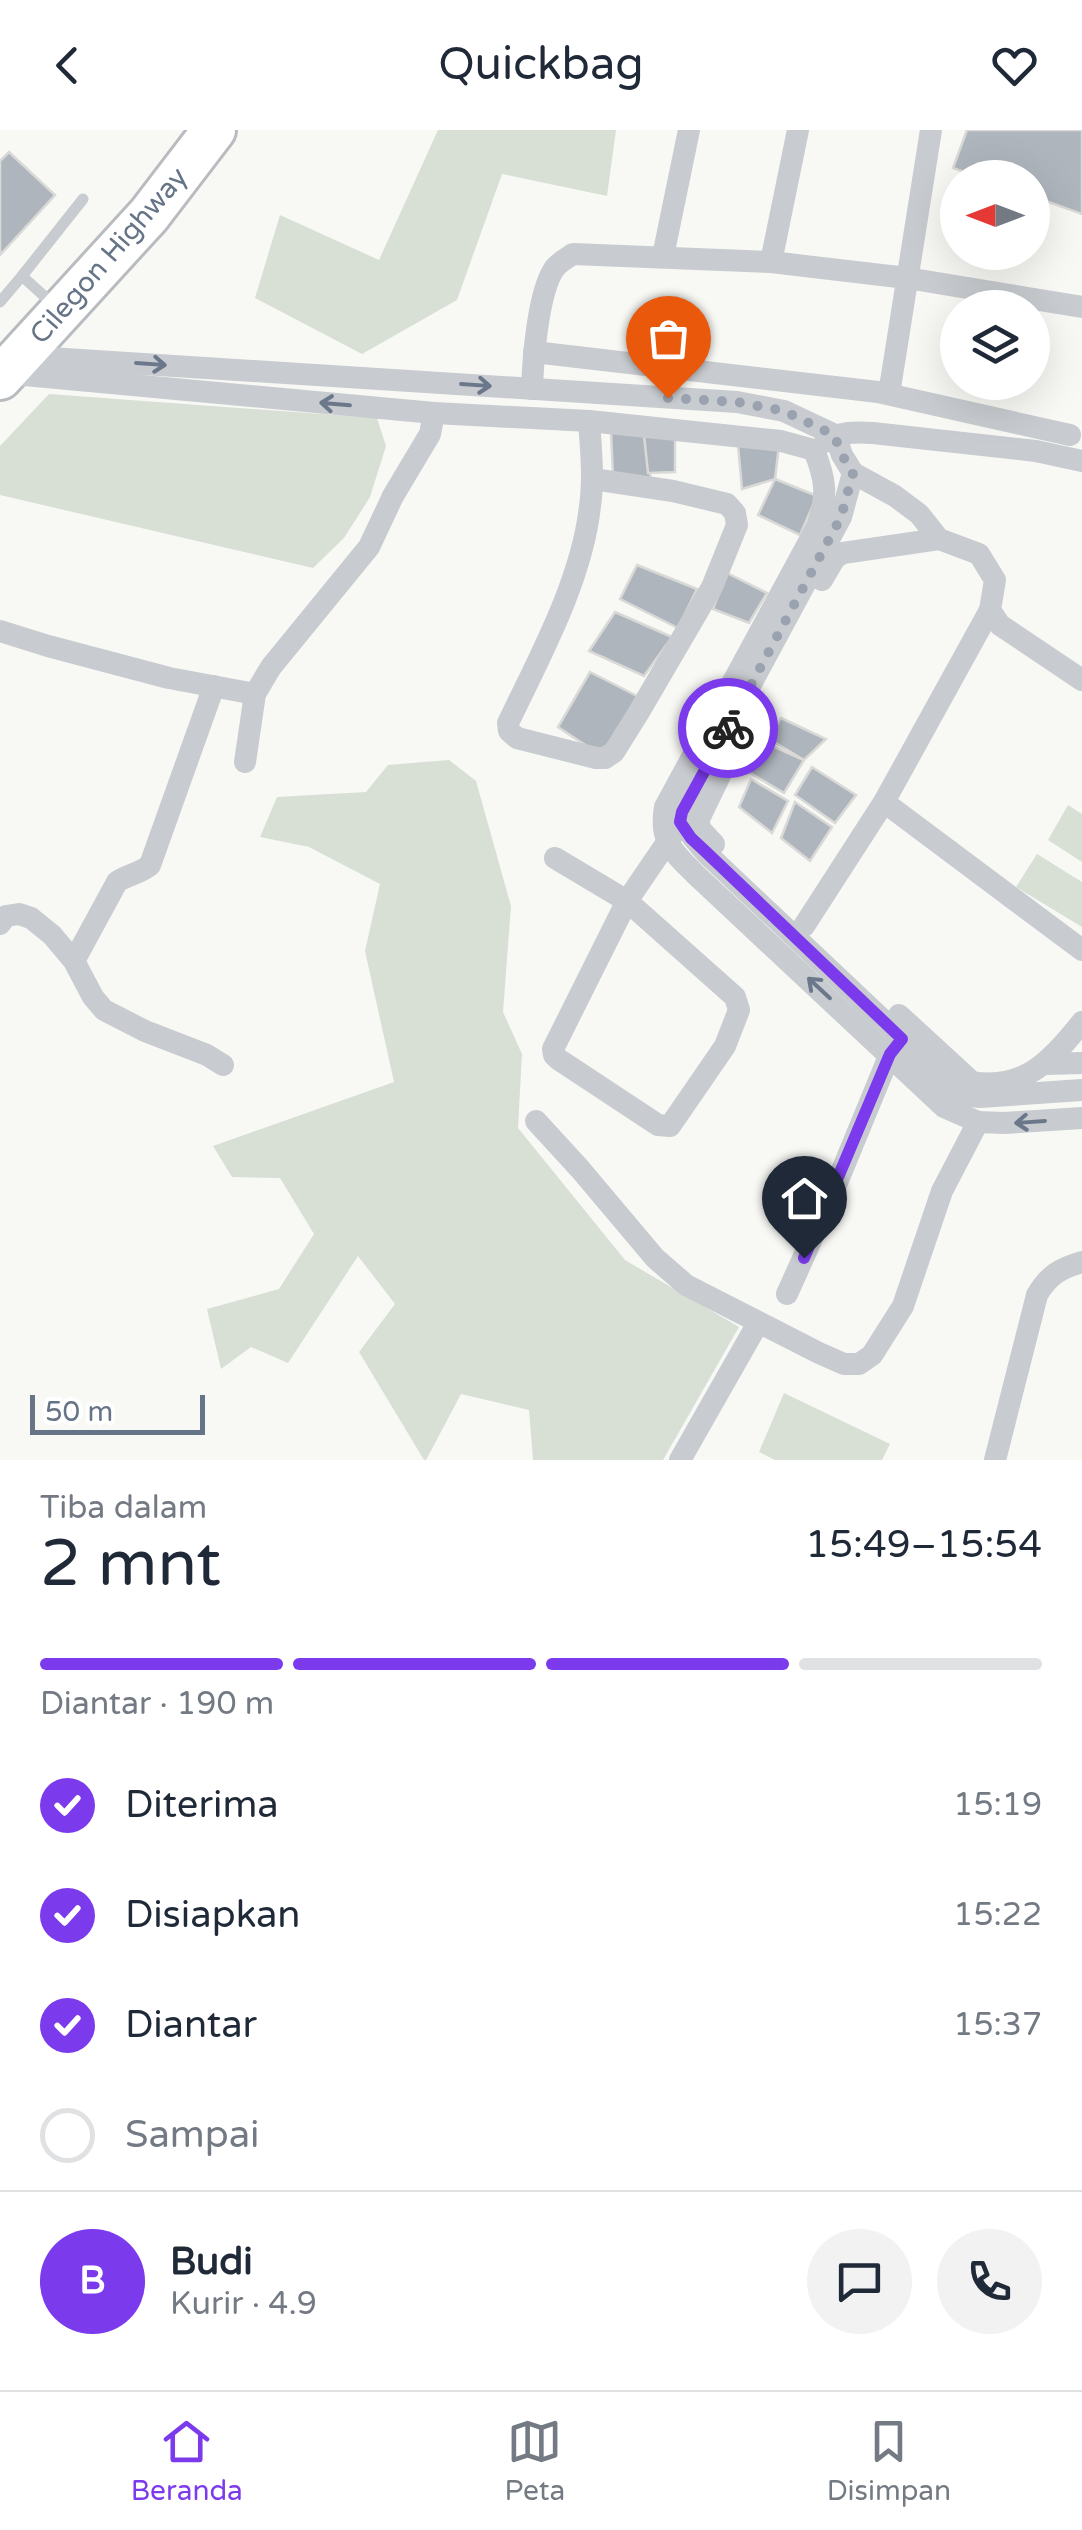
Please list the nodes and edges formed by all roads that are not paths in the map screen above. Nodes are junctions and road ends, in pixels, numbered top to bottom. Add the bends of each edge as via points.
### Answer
1 (214, 130) edge
2 (689, 130) edge
3 (798, 130) edge
4 (930, 130) edge
5 (83, 200) dead end
6 (663, 256) junction
7 (771, 262) junction
8 (22, 276) junction
9 (907, 278) junction
10 (0, 302) edge
11 (1082, 307) edge
12 (60, 311) junction
13 (534, 352) junction
14 (91, 360) junction
15 (8, 369) edge
16 (76, 380) junction
17 (532, 389) junction
18 (888, 394) junction
19 (434, 413) junction
20 (589, 421) junction
21 (1070, 434) dead end
22 (834, 435) junction
23 (814, 450) junction
24 (1082, 461) edge
25 (853, 473) junction
26 (593, 479) junction
27 (939, 539) junction
28 (990, 610) junction
29 (0, 630) edge
30 (1082, 680) edge
31 (214, 686) junction
32 (255, 694) junction
33 (245, 762) dead end
34 (884, 802) junction
35 (674, 832) junction
36 (555, 858) dead end
37 (626, 901) junction
38 (0, 924) edge
39 (804, 926) junction
40 (1082, 950) edge
41 (74, 962) junction
42 (1082, 1022) edge
43 (896, 1046) junction
44 (1082, 1063) edge
45 (1046, 1064) junction
46 (224, 1065) dead end
47 (1073, 1090) edge
48 (1075, 1119) edge
49 (536, 1121) dead end
50 (978, 1122) junction
51 (1082, 1262) edge
52 (788, 1294) dead end
53 (758, 1323) junction
54 (680, 1460) edge
55 (995, 1460) edge

1 - 12 highway, Cilegon Highway via 149,215
2 - 6 street
3 - 7 street
4 - 9 street
5 - 8 lane
6 - 7 street
6 - 13 street via 573,254 555,268 546,290
7 - 9 street
8 - 10 lane
8 - 12 lane
9 - 11 street
9 - 18 street
12 - 15 highway, Cilegon Highway
13 - 17 street
13 - 18 street
14 - 15 street
14 - 16 street
14 -> 17 street
15 - 16 street
19 -> 16 street
17 - 22 street via 737,402 784,411
18 - 21 street
19 - 20 street
19 - 32 street via 430,434 369,547
20 - 23 street
20 - 26 street
22 - 23 street
22 - 24 street via 874,432
22 - 25 street
23 - 35 street via 826,492 818,527 666,806 662,826
25 - 27 street via 919,514
25 - 35 street via 841,517
26 - 26 street via 578,562 508,722 516,738 605,758 640,712 712,588 737,525 727,504
27 - 28 street via 979,554 996,580
27 - 39 street via 835,558 699,815 704,834
28 - 30 street via 1000,625
28 - 34 street
29 - 31 street
31 - 32 street
31 - 41 street via 150,865 117,882
32 - 33 street
34 - 39 street
34 - 40 street
35 - 37 street
35 - 43 street via 706,852
36 - 37 street
37 - 37 street via 736,997 725,1046 666,1127 554,1055
38 - 41 street via 6,916 30,918
39 - 45 street via 972,1082 1011,1082
41 - 46 street via 104,1010
42 - 45 street
43 - 47 street via 962,1095
43 - 50 street via 924,1090
43 - 52 street
44 - 45 street
47 - 48 street
48 -> 50 street
49 - 53 street via 654,1258 686,1285
50 - 53 street via 942,1191 903,1306 872,1355 844,1364
51 - 55 street via 1048,1278 1037,1296
53 - 54 street

